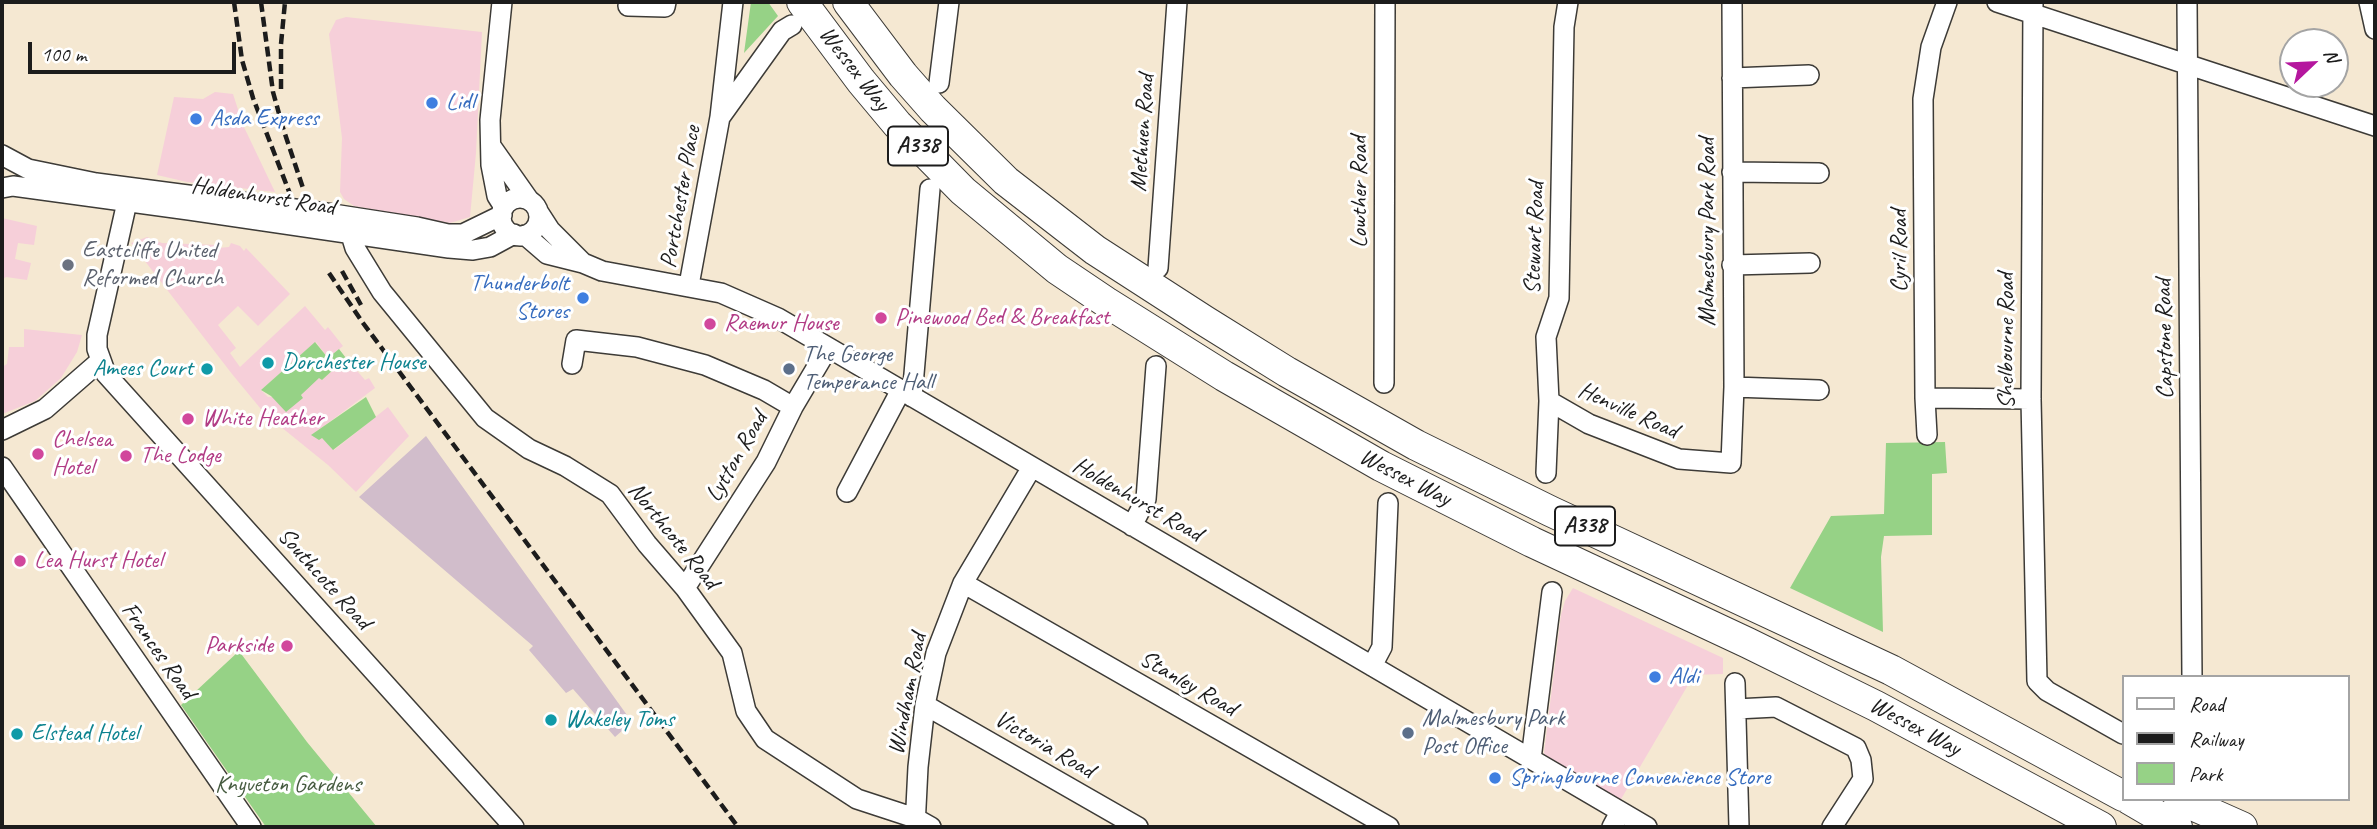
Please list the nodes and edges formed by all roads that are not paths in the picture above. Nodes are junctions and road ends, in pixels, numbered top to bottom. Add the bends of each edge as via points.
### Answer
1 (502, 2) edge
2 (666, 2) edge
3 (733, 2) edge
4 (848, 2) edge
5 (949, 2) edge
6 (1177, 2) edge
7 (1385, 2) edge
8 (1568, 2) edge
9 (1732, 2) edge
10 (1947, 2) edge
11 (1997, 2) edge
12 (2187, 2) edge
13 (2369, 2) edge
14 (628, 6) dead end
15 (2032, 7) edge
16 (797, 14) edge
17 (2375, 29) edge
18 (2187, 63) junction
19 (1809, 75) dead end
20 (1732, 78) junction
21 (939, 83) dead end
22 (720, 117) junction
23 (2375, 126) edge
24 (491, 145) junction
25 (2, 155) edge
26 (1732, 172) junction
27 (1819, 173) dead end
28 (2, 188) edge
29 (930, 188) dead end
30 (127, 202) junction
31 (534, 207) junction
32 (503, 211) junction
33 (520, 235) junction
34 (347, 239) junction
35 (583, 263) junction
36 (1810, 263) dead end
37 (1732, 265) junction
38 (1158, 268) dead end
39 (690, 285) junction
40 (828, 348) junction
41 (99, 362) junction
42 (572, 364) dead end
43 (1156, 366) dead end
44 (1384, 383) dead end
45 (1734, 387) junction
46 (1819, 390) dead end
47 (906, 393) junction
48 (1926, 398) junction
49 (2031, 399) junction
50 (1549, 401) junction
51 (793, 407) junction
52 (2, 430) edge
53 (1927, 435) dead end
54 (1731, 463) joint
55 (2, 467) edge
56 (1031, 467) junction
57 (1546, 473) dead end
58 (847, 492) dead end
59 (1388, 503) dead end
60 (1132, 526) junction
61 (963, 583) junction
62 (685, 588) junction
63 (1552, 592) dead end
64 (1372, 666) junction
65 (1891, 670) junction
66 (2192, 675) edge
67 (1735, 684) dead end
68 (925, 705) junction
69 (1876, 706) junction
70 (1736, 709) junction
71 (2122, 733) edge
72 (1531, 759) junction
73 (2122, 774) edge
74 (2122, 795) edge
75 (2132, 801) edge
76 (2184, 801) edge
77 (1616, 820) edge
78 (920, 824) edge
79 (251, 827) edge
80 (514, 827) edge
81 (1138, 827) edge
82 (1390, 827) edge
83 (1647, 827) edge
84 (1739, 827) edge
85 (1832, 827) edge
86 (2066, 827) edge
87 (2101, 827) edge
88 (2177, 827) edge
89 (2242, 827) edge

1 - 24 street
2 - 14 street via 665,7
3 - 22 street, Portchester Place
4 - 65 highway, Wessex Way / A338 via 903,75 965,142 1053,219 1129,273 1287,372 1416,445
5 - 21 street
6 - 38 street, Methuen Road
7 - 44 street, Lowther Road
8 - 50 street, Stewart Road via 1559,298 1546,337
9 - 20 street, Malmesbury Park Road
10 - 48 street, Cyril Road via 1931,47 1923,99
11 - 15 street
12 - 18 street, Capstone Road
13 - 17 street
15 - 18 street
15 - 49 street, Shelbourne Road
16 - 22 street, Portchester Place
16 - 69 highway, Wessex Way / A338 via 963,191 1057,269 1107,302 1235,383 1381,466
18 - 23 street
18 - 66 street, Capstone Road
19 - 20 street
20 - 26 street, Malmesbury Park Road
22 - 39 street, Portchester Place
24 - 31 street
24 - 32 street via 491,165
25 - 32 street, Holdenhurst Road via 28,169 96,183 448,234 463,234
26 - 27 street
26 - 37 street, Malmesbury Park Road
28 - 30 street, Holdenhurst Road
29 - 47 street
30 - 34 street, Holdenhurst Road
30 - 41 street via 97,335
31 - 32 street, Holdenhurst Road via 518,198
31 - 33 street via 538,224
31 - 35 street, Holdenhurst Road
32 - 33 street, Holdenhurst Road via 505,227
33 - 34 street, Holdenhurst Road via 473,250
33 - 35 street, Holdenhurst Road via 547,254
34 - 62 street, Northcote Road via 382,292 485,418 529,449 610,494
35 - 39 street, Holdenhurst Road via 602,271
36 - 37 street
37 - 45 street, Malmesbury Park Road
39 - 40 street, Holdenhurst Road via 752,304
40 - 47 street, Holdenhurst Road
40 - 51 street, Lytton Road
41 - 52 street via 45,409
41 - 80 street, Southcote Road
42 - 51 street via 576,340 638,347 705,365
43 - 60 street via 1146,499
45 - 46 street
45 - 54 street, Malmesbury Park Road
47 - 56 street, Holdenhurst Road
47 - 58 street
48 - 49 street
48 - 53 street, Cyril Road
49 - 71 street, Shelbourne Road via 2036,681
50 - 54 street, Henville Road via 1589,424 1679,460
50 - 57 street, Stewart Road
51 - 62 street, Lytton Road via 766,462
55 - 79 street, Frances Road
56 - 60 street, Holdenhurst Road
56 - 61 street, Windham Road
59 - 64 street via 1382,647
60 - 64 street, Holdenhurst Road
61 - 68 street, Windham Road via 936,653
61 - 82 street, Stanley Road
62 - 78 street, Northcote Road via 732,653 746,711 765,739 857,799
63 - 72 street
64 - 72 street, Holdenhurst Road
65 - 73 highway
65 - 74 highway, Wessex Way / A338
67 - 70 street
68 - 78 street, Windham Road via 918,766
68 - 81 street, Victoria Road
69 - 86 highway
69 - 87 highway, Wessex Way / A338
70 - 84 street
70 - 85 street via 1776,707 1856,748 1863,779
72 - 77 street, Holdenhurst Road
75 - 88 highway
76 - 89 highway
77 - 83 street, Holdenhurst Road

